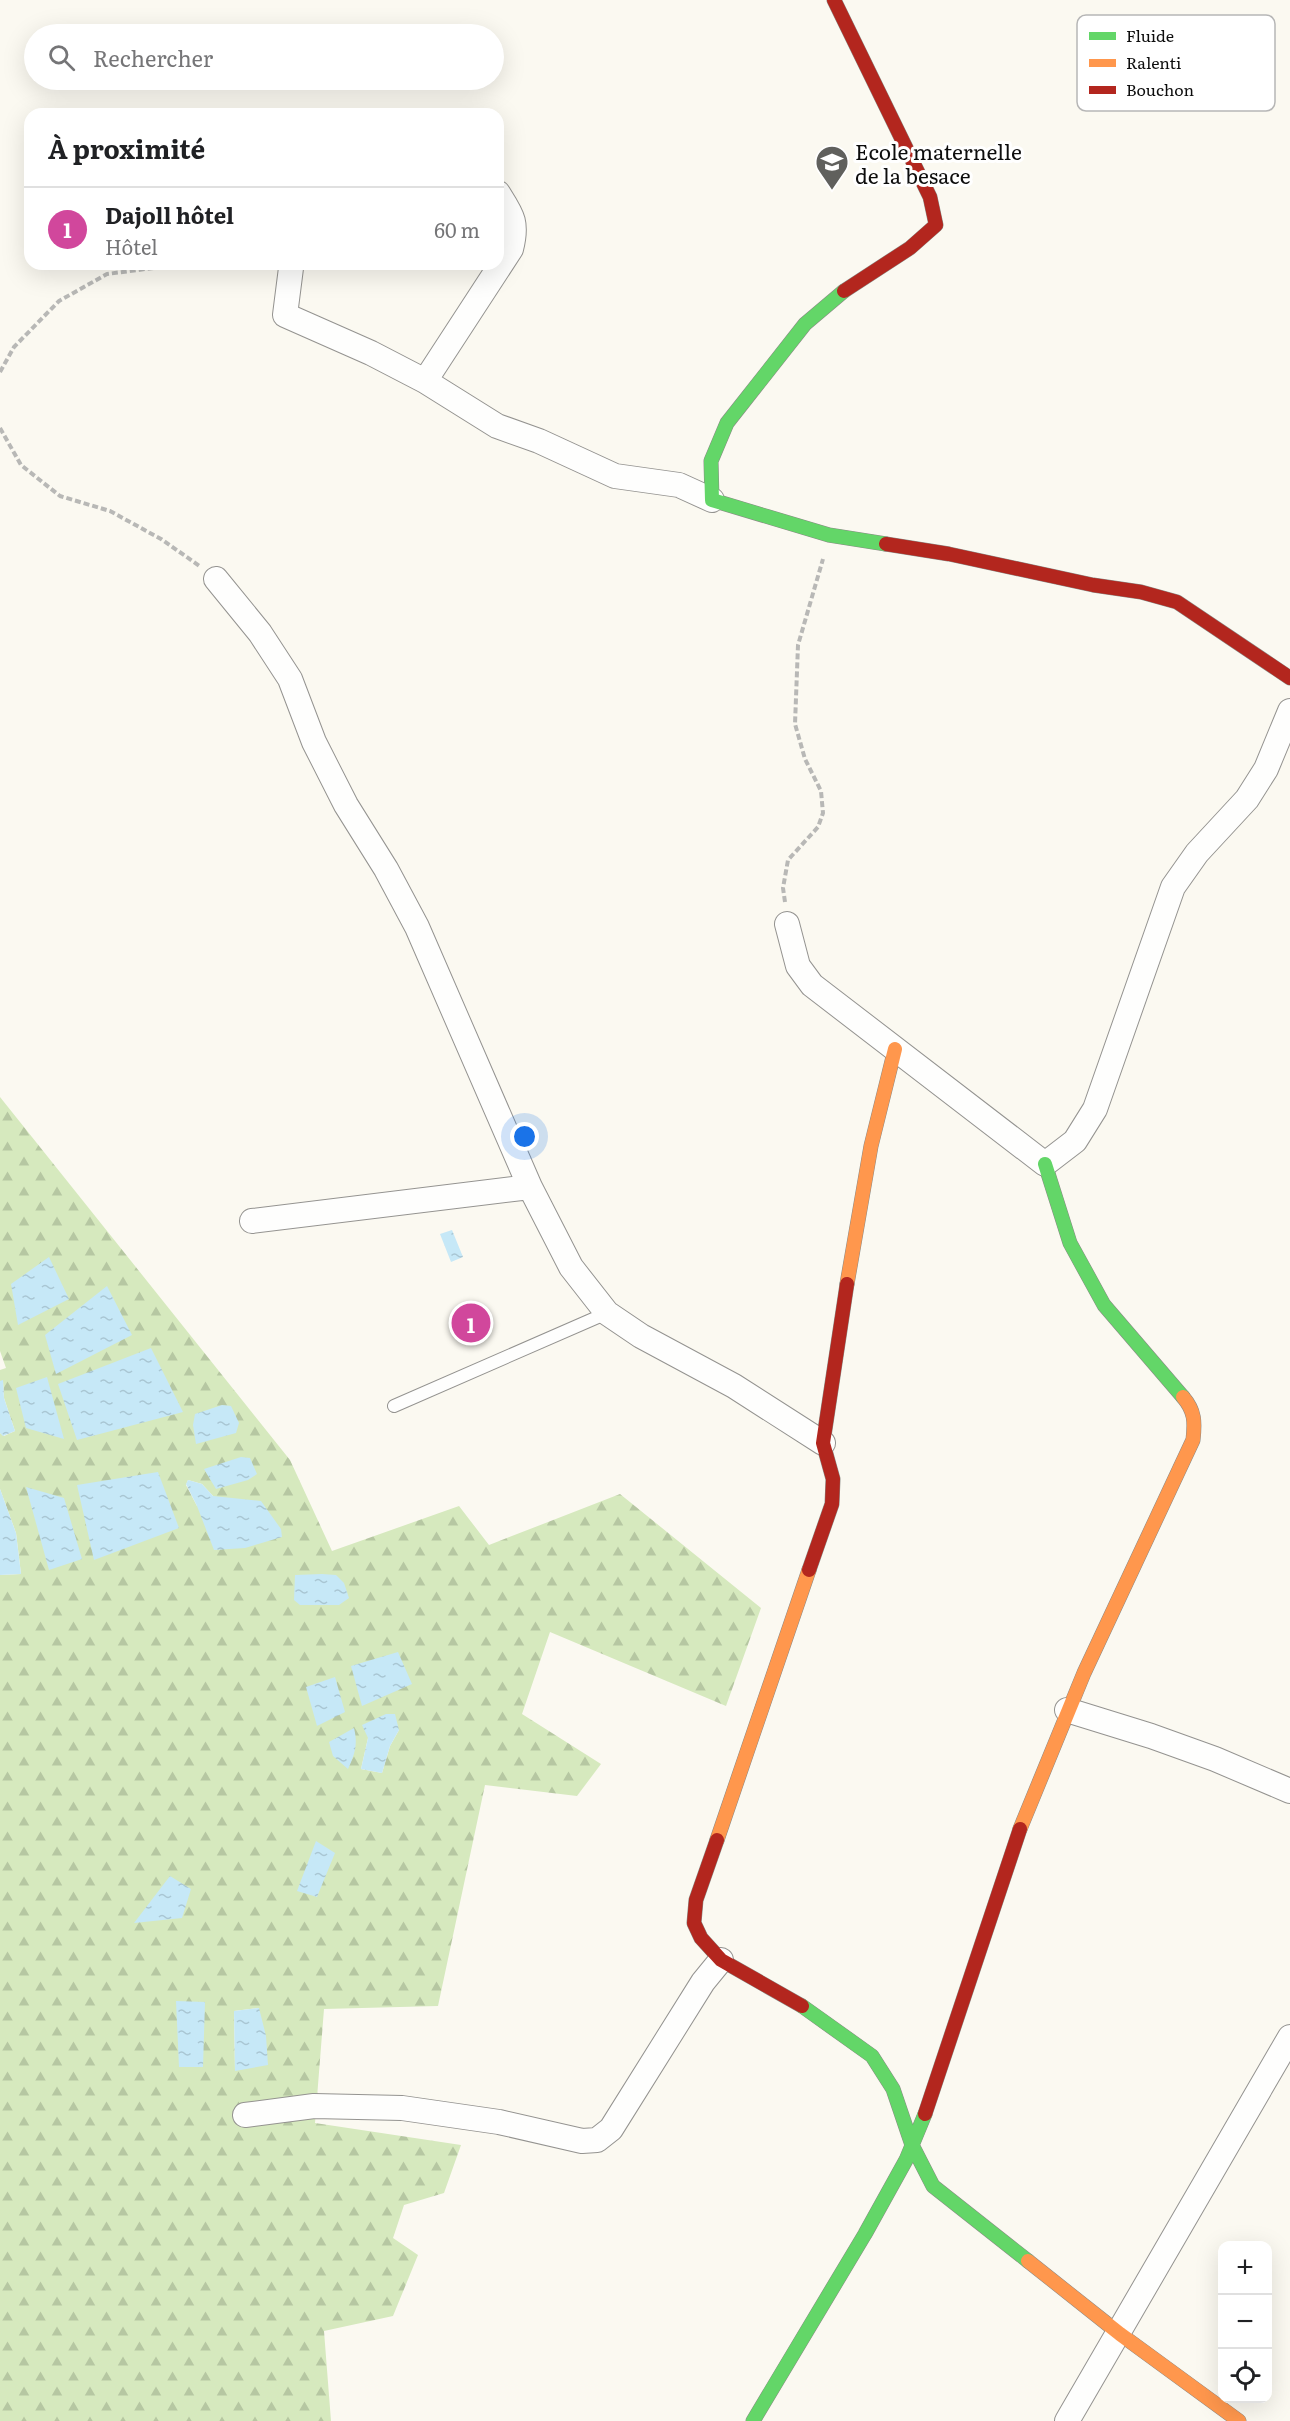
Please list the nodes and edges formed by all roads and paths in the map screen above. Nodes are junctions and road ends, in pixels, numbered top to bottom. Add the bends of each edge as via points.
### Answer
1 (834, 0) edge
2 (504, 203) edge
3 (504, 260) edge
4 (138, 270) edge
5 (291, 270) edge
6 (497, 270) edge
7 (0, 372) edge
8 (425, 381) junction
9 (0, 428) edge
10 (712, 500) junction
11 (829, 535) junction
12 (216, 579) joint
13 (1290, 678) edge
14 (1290, 711) edge
15 (787, 924) joint
16 (895, 1049) junction
17 (1045, 1164) junction
18 (530, 1188) junction
19 (252, 1221) dead end
20 (607, 1313) junction
21 (394, 1406) dead end
22 (823, 1443) junction
23 (1067, 1710) junction
24 (1290, 1791) edge
25 (721, 1960) junction
26 (1290, 2037) edge
27 (245, 2115) dead end
28 (912, 2145) junction
29 (1120, 2334) junction
30 (753, 2421) edge
31 (1067, 2421) edge
32 (1239, 2421) edge

1 - 10 street via 930,197 936,225 910,249 843,292 799,332 727,423 711,461
2 - 3 street via 513,218 515,233
4 - 7 path via 107,274 59,301 14,347
5 - 8 street via 285,315
6 - 8 street
8 - 10 street via 497,426 615,476 679,485
9 - 12 path via 21,465 60,496 110,511 161,539
10 - 11 street
11 - 13 street via 950,554 1177,602
11 - 15 path via 798,645 795,724 805,759 821,791 823,813 818,827 789,860 783,888
12 - 18 street via 260,633 290,679 314,742 346,805 417,927
14 - 17 street via 1266,769 1247,799 1197,853 1173,887 1095,1109 1076,1142
15 - 16 street via 798,966 812,985
16 - 17 street
16 - 22 street via 862,1190
17 - 23 street via 1070,1243 1087,1276 1104,1305 1192,1407 1195,1422 1193,1440
18 - 19 street
18 - 20 street via 571,1267
20 - 21 lane
20 - 22 street
22 - 25 street via 833,1479 832,1504 696,1900 693,1923
23 - 24 street via 1215,1759
23 - 28 street via 1004,1874 969,1987
25 - 27 street via 696,1992 611,2129 597,2140 402,2108 314,2106
25 - 28 street via 796,2001 872,2056 893,2089
26 - 29 street
28 - 29 street via 933,2186
28 - 30 street via 848,2264
29 - 31 street
29 - 32 street

